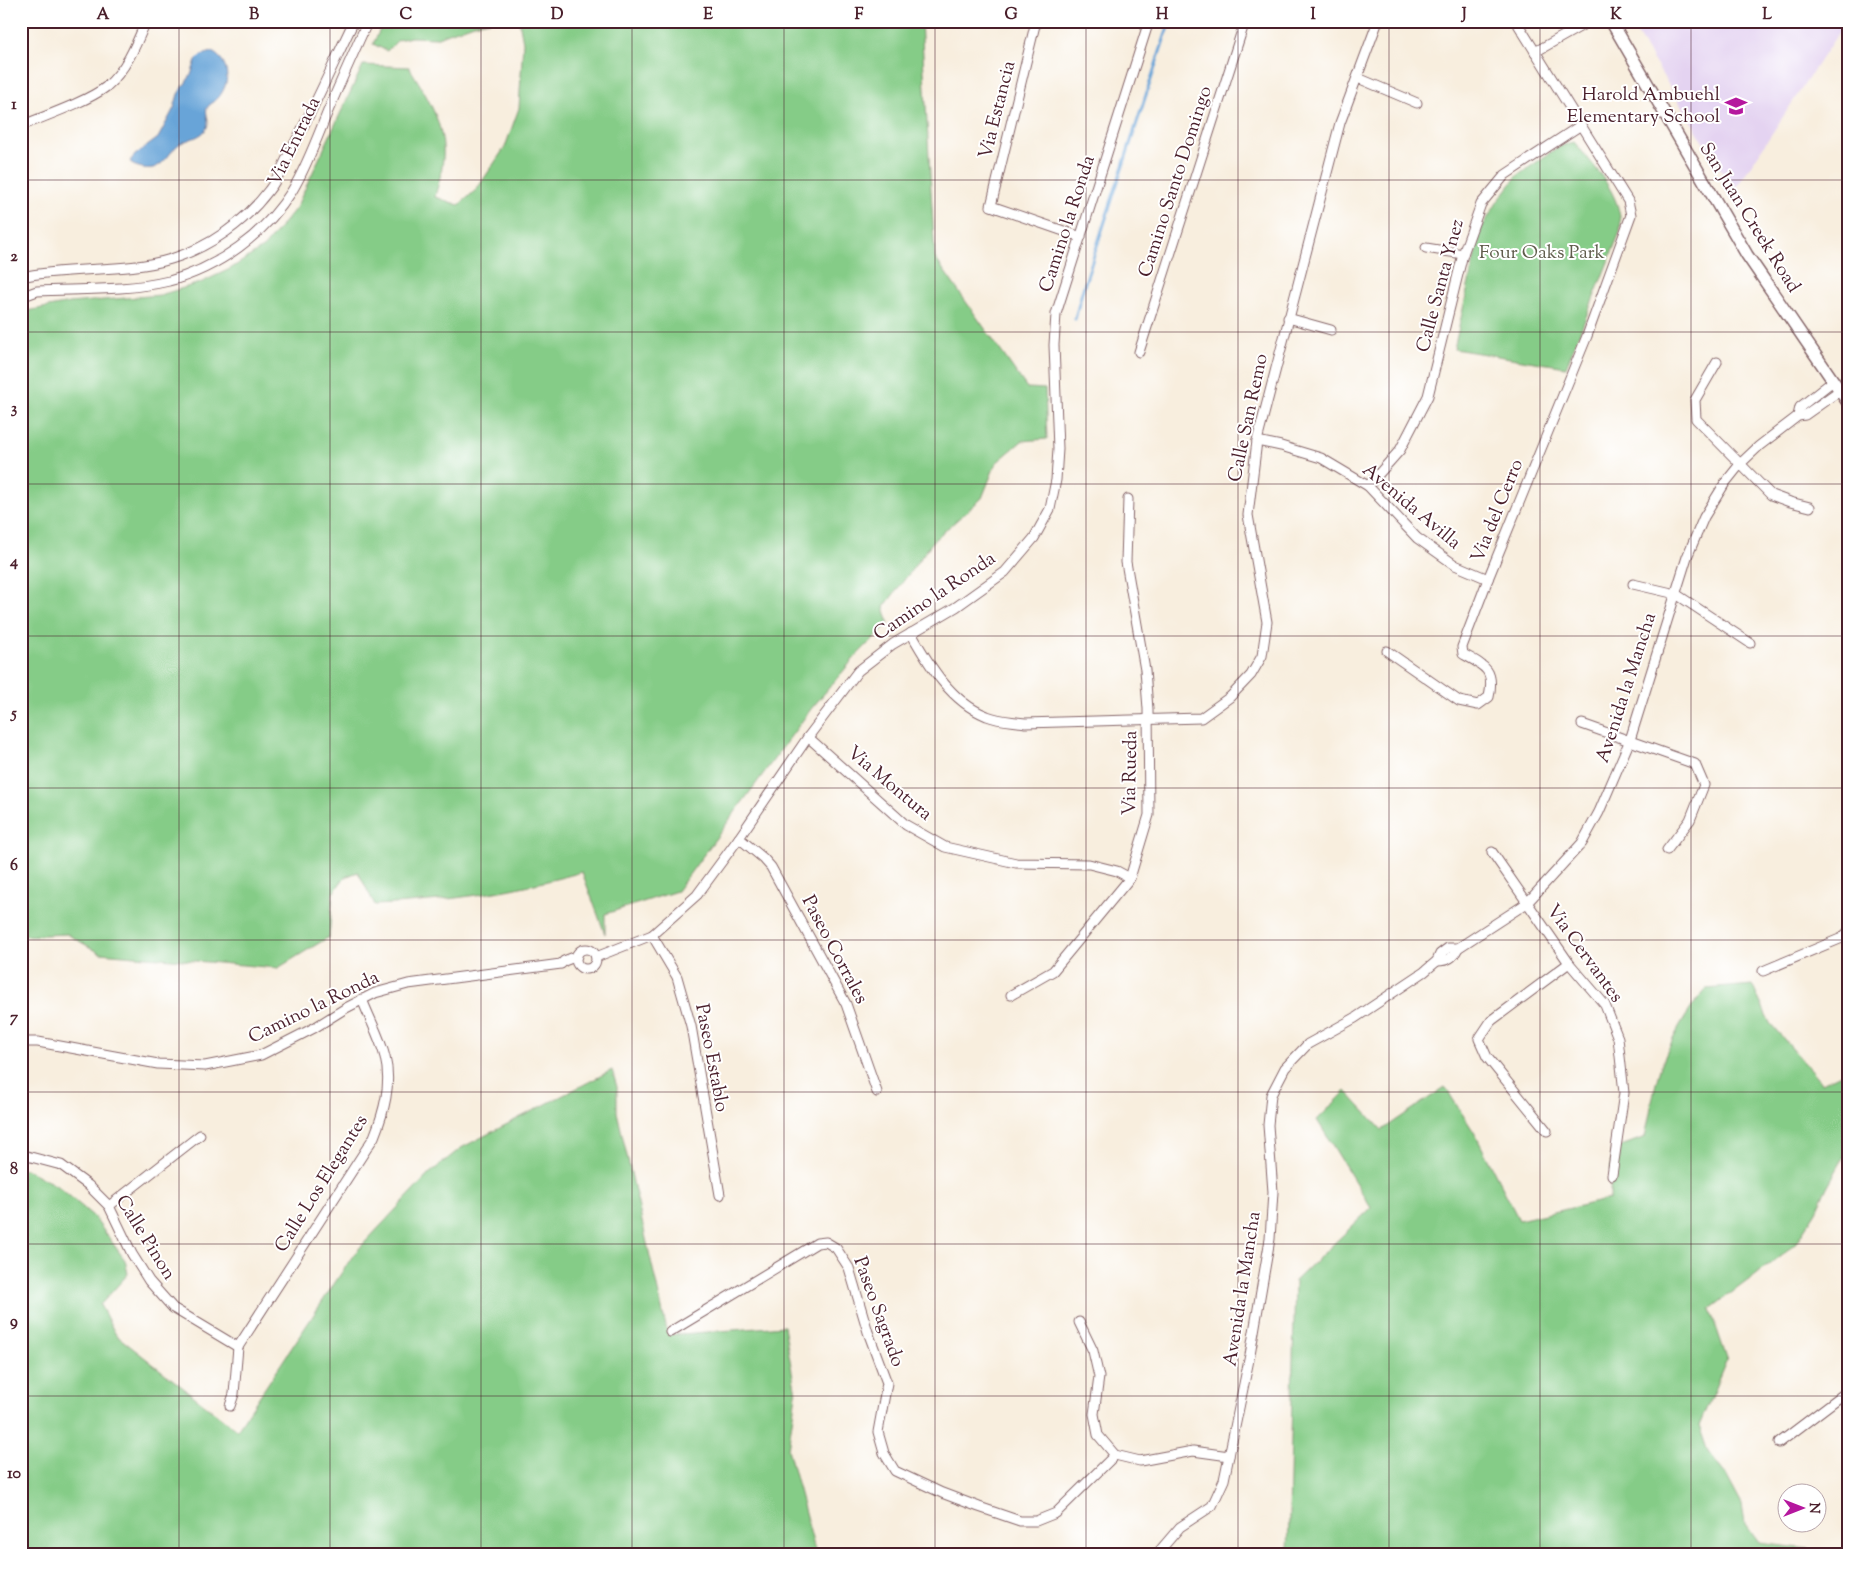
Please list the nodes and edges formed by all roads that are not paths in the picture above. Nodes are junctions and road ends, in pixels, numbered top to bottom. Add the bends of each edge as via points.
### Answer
1 (146, 21) edge
2 (354, 21) edge
3 (368, 21) edge
4 (1036, 21) edge
5 (1149, 21) edge
6 (1245, 21) edge
7 (1378, 21) edge
8 (1516, 21) edge
9 (1590, 21) edge
10 (1611, 21) edge
11 (343, 43) junction
12 (355, 49) junction
13 (1535, 52) junction
14 (1358, 78) junction
15 (1417, 103) dead end
16 (1581, 125) junction
17 (21, 126) edge
18 (1082, 237) junction
19 (1426, 248) dead end
20 (1463, 254) junction
21 (21, 277) edge
22 (21, 297) edge
23 (1288, 318) junction
24 (1331, 330) dead end
25 (1139, 352) dead end
26 (1717, 362) dead end
27 (1836, 386) junction
28 (1849, 404) edge
29 (1257, 441) junction
30 (1741, 463) junction
31 (1368, 486) junction
32 (1128, 500) dead end
33 (1810, 507) dead end
34 (1488, 579) junction
35 (1633, 584) dead end
36 (1676, 594) junction
37 (911, 633) junction
38 (1750, 643) dead end
39 (1387, 651) dead end
40 (1148, 720) junction
41 (1582, 724) dead end
42 (808, 737) junction
43 (1630, 740) junction
44 (739, 838) junction
45 (1667, 850) dead end
46 (1492, 852) dead end
47 (1130, 878) junction
48 (1527, 903) junction
49 (1849, 931) edge
50 (652, 935) junction
51 (577, 956) junction
52 (596, 957) junction
53 (1569, 963) junction
54 (561, 964) junction
55 (580, 967) junction
56 (1763, 971) dead end
57 (1011, 994) dead end
58 (362, 998) junction
59 (21, 1042) edge
60 (877, 1092) dead end
61 (1547, 1131) dead end
62 (200, 1135) dead end
63 (21, 1156) edge
64 (1612, 1175) dead end
65 (720, 1194) dead end
66 (109, 1206) junction
67 (1079, 1322) dead end
68 (670, 1332) dead end
69 (238, 1347) junction
70 (1849, 1390) edge
71 (230, 1406) dead end
72 (1779, 1443) dead end
73 (1115, 1455) junction
74 (1229, 1456) junction
75 (1156, 1555) edge

1 - 17 street via 133,52 105,87
2 - 11 street, Via Entrada
3 - 12 street, Via Entrada
4 - 18 street, Via Estancia via 991,206
5 - 18 street, Camino la Ronda
6 - 25 street, Camino Santo Domingo
7 - 14 street, Calle San Remo
8 - 13 street
9 - 13 street
10 - 27 street, San Juan Creek Road via 1747,255
11 - 12 street
11 - 21 street, Via Entrada via 270,189 228,230 171,259
12 - 22 street, Via Entrada via 292,191 261,229 241,245 218,260 170,280 138,286 37,291
13 - 16 street
14 - 15 street
14 - 23 street, Calle San Remo via 1340,122
16 - 20 street, Calle Santa Ynez via 1505,175 1481,204
16 - 34 street, Via del Cerro via 1628,201 1631,215
18 - 37 street, Camino la Ronda via 1056,314 1058,449 1050,509 1034,538 1005,572 956,607
19 - 20 street
20 - 31 street, Calle Santa Ynez via 1428,396 1400,450
23 - 24 street
23 - 29 street, Calle San Remo
26 - 30 street via 1695,400 1696,419
27 - 28 street, San Juan Creek Road
27 - 30 street, Avenida la Mancha via 1800,407 1798,416
29 - 31 street, Avenida Avilla via 1321,458
29 - 40 street, Calle San Remo via 1248,515 1267,622 1262,656 1251,675 1230,697 1201,718
30 - 33 street via 1771,495
30 - 36 street, Avenida la Mancha via 1704,517
31 - 34 street, Avenida Avilla via 1417,538 1455,565
32 - 40 street, Via Rueda via 1126,562 1145,670
34 - 39 street, Via del Cerro via 1462,647 1463,654 1483,665 1490,674 1490,697 1478,705 1459,701
35 - 36 street
36 - 38 street
36 - 43 street, Avenida la Mancha
37 - 40 street, Calle San Remo via 940,678 960,701 986,716 1025,723
37 - 42 street, Camino la Ronda via 858,670
40 - 47 street, Via Rueda via 1149,815
41 - 43 street
42 - 44 street, Camino la Ronda
42 - 47 street, Via Montura via 906,825 945,847 1016,864 1089,864
43 - 45 street via 1695,764 1704,785 1690,820
43 - 48 street, Avenida la Mancha via 1582,843
44 - 50 street, Camino la Ronda via 697,895
44 - 60 street, Paseo Corrales via 771,868 840,992
46 - 48 street, Via Cervantes
47 - 57 street, Via Rueda via 1053,971
48 - 53 street, Via Cervantes
48 - 74 street, Avenida la Mancha via 1458,948 1446,961 1437,961 1355,1018 1308,1044 1285,1068 1272,1095 1268,1125 1273,1192 1270,1239
49 - 56 street via 1842,938
50 - 52 street, Camino la Ronda
50 - 65 street, Paseo Establo via 677,977 691,1026
51 - 52 street, Camino la Ronda via 587,950
51 - 54 street, Camino la Ronda
51 - 55 street via 576,962
52 - 55 street, Camino la Ronda via 592,968
53 - 61 street via 1491,1021 1479,1039 1487,1057
53 - 64 street, Via Cervantes via 1605,1005 1618,1038 1624,1093
54 - 55 street, Camino la Ronda
54 - 58 street, Camino la Ronda via 408,984
58 - 59 street, Camino la Ronda via 314,1028 261,1055 205,1066 158,1064 38,1042
58 - 69 street, Calle Los Elegantes via 385,1057 387,1079 382,1118 374,1137
62 - 66 street
63 - 66 street, Calle Pinon via 61,1166 88,1185
66 - 69 street, Calle Pinon via 148,1281 174,1308
67 - 73 street via 1093,1351 1099,1377 1094,1414 1098,1435
68 - 73 street, Paseo Sagrado via 817,1243 826,1242 836,1248 849,1268 868,1332 888,1383 878,1432 884,1453 895,1471 942,1494 1020,1521 1036,1521 1056,1513
69 - 71 street
70 - 72 street
73 - 74 street via 1140,1461 1193,1451
74 - 75 street, Avenida la Mancha via 1224,1480 1212,1506 1180,1527

